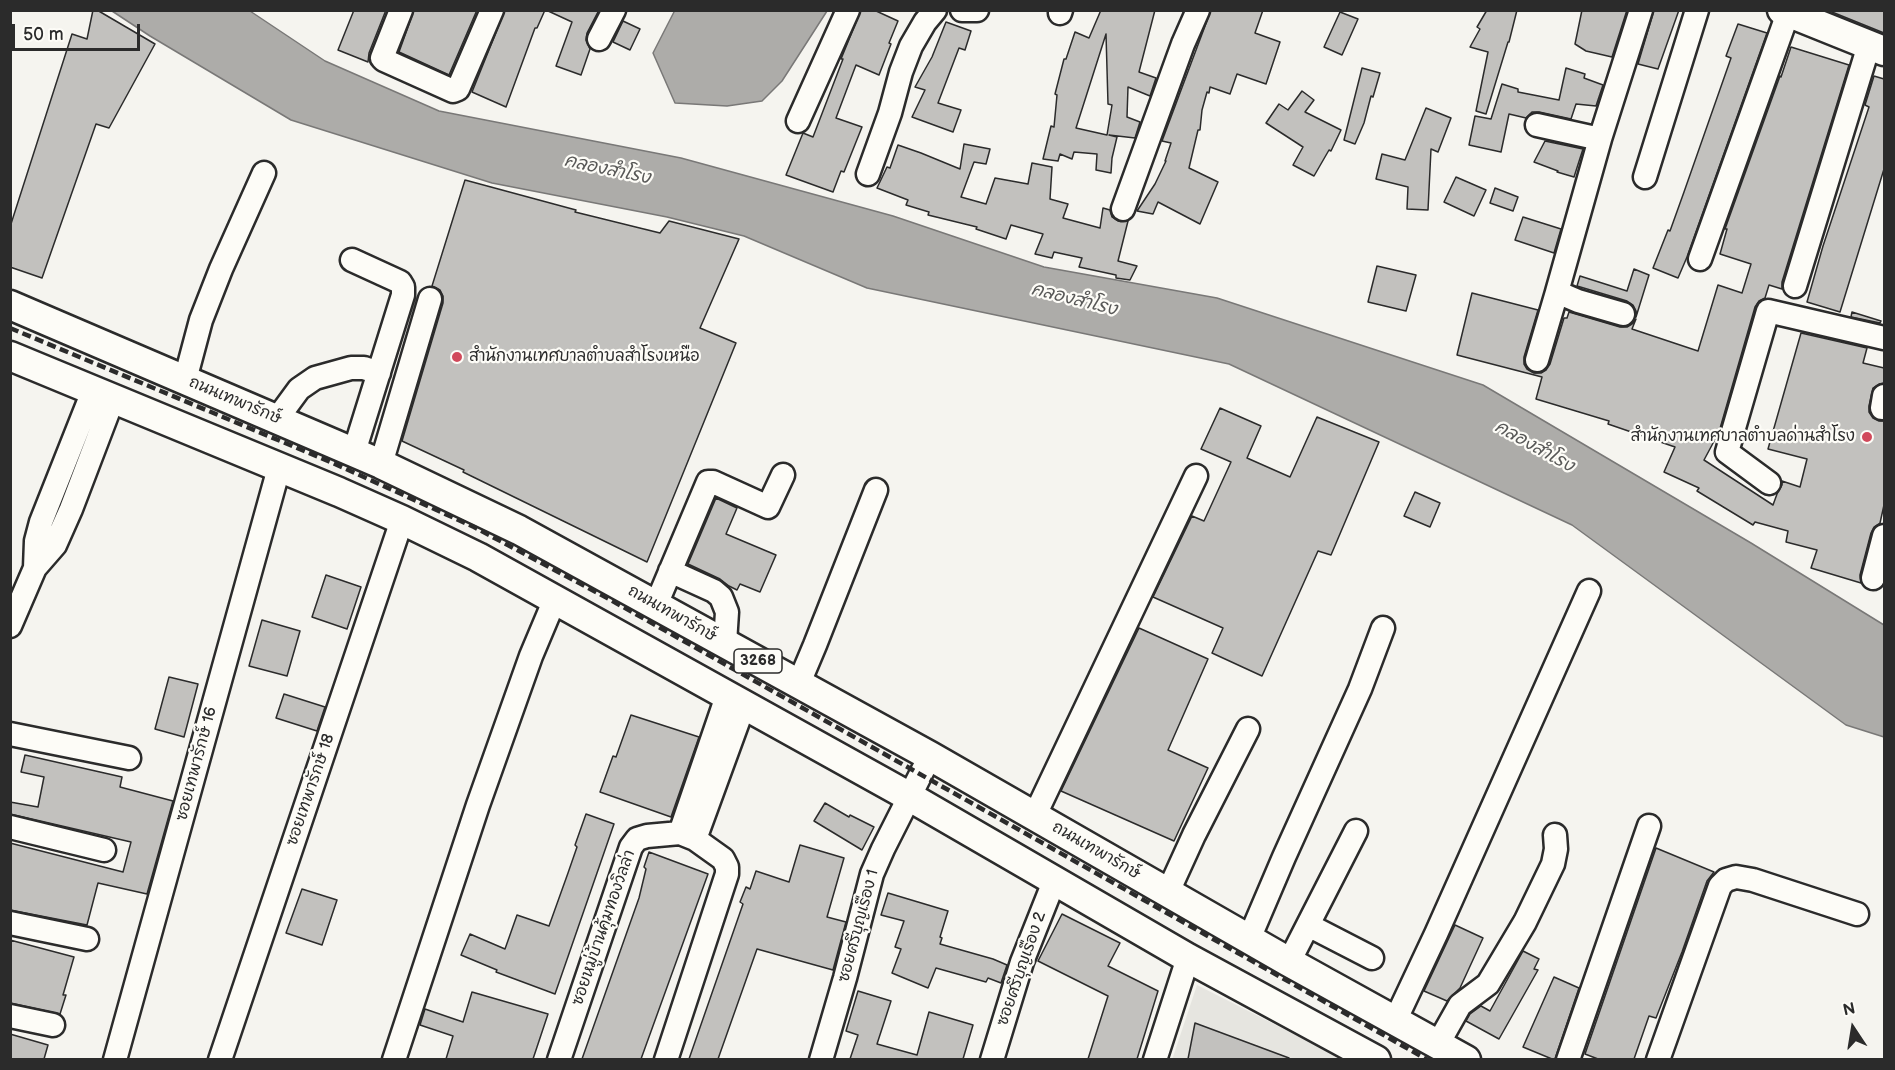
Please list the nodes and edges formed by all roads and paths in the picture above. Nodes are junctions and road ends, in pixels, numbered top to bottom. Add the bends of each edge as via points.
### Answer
1 (401, 10) edge
2 (492, 10) edge
3 (614, 10) edge
4 (848, 10) edge
5 (935, 10) edge
6 (962, 10) edge
7 (977, 10) edge
8 (1198, 10) edge
9 (1641, 10) edge
10 (1697, 10) edge
11 (1785, 12) edge
12 (599, 39) dead end
13 (1877, 48) edge
14 (798, 121) dead end
15 (1537, 124) dead end
16 (1600, 139) junction
17 (264, 173) dead end
18 (868, 174) dead end
19 (1644, 177) dead end
20 (1123, 209) dead end
21 (1700, 259) dead end
22 (352, 260) dead end
23 (1795, 286) dead end
24 (1557, 292) junction
25 (430, 299) dead end
26 (10, 305) edge
27 (1623, 314) dead end
28 (1884, 339) edge
29 (10, 356) edge
30 (1537, 360) dead end
31 (379, 373) junction
32 (185, 380) junction
33 (103, 395) junction
34 (277, 419) junction
35 (354, 452) junction
36 (381, 464) junction
37 (279, 468) junction
38 (783, 475) dead end
39 (1196, 476) dead end
40 (1769, 483) dead end
41 (876, 490) dead end
42 (402, 520) junction
43 (1884, 536) edge
44 (670, 572) junction
45 (1873, 578) dead end
46 (1589, 591) dead end
47 (555, 598) junction
48 (656, 605) junction
49 (10, 626) edge
50 (1383, 628) dead end
51 (724, 642) junction
52 (798, 683) junction
53 (736, 701) junction
54 (1248, 729) dead end
55 (10, 734) edge
56 (930, 756) junction
57 (129, 758) dead end
58 (910, 797) junction
59 (1035, 815) junction
60 (1649, 826) dead end
61 (10, 827) edge
62 (1356, 831) dead end
63 (1555, 835) dead end
64 (688, 836) junction
65 (104, 850) dead end
66 (1055, 879) junction
67 (1168, 892) junction
68 (1857, 914) dead end
69 (10, 923) edge
70 (1308, 925) junction
71 (87, 939) dead end
72 (1249, 939) junction
73 (1188, 958) junction
74 (1372, 958) dead end
75 (1289, 962) junction
76 (10, 1016) edge
77 (1395, 1021) junction
78 (53, 1025) dead end
79 (1438, 1044) junction
80 (115, 1059) edge
81 (220, 1059) edge
82 (394, 1059) edge
83 (559, 1059) edge
84 (666, 1059) edge
85 (821, 1059) edge
86 (992, 1059) edge
87 (1155, 1059) edge
88 (1376, 1059) edge
89 (1466, 1059) edge
90 (1568, 1059) edge
91 (1658, 1059) edge

1 - 2 street via 382,58 453,91 458,89
3 - 12 street
4 - 14 street
5 - 18 street via 911,46
6 - 7 street
8 - 20 street
9 - 16 street
10 - 19 street
11 - 13 main road
11 - 21 street
13 - 23 street
15 - 16 street
16 - 24 street
17 - 32 street via 201,320
22 - 31 street via 404,287
24 - 27 street
24 - 30 street
25 - 36 street
26 - 32 main road, ถนนเทพารักษ์ / 3268
28 - 40 street via 1768,311 1727,452
29 - 33 main road, 3268
31 - 34 street via 351,368 315,378 299,389
31 - 35 street
32 - 34 main road, ถนนเทพารักษ์ / 3268
33 - 37 main road, 3268
33 - 49 street via 67,518 55,545 35,568
34 - 35 main road, ถนนเทพารักษ์ / 3268
35 - 36 main road, ถนนเทพารักษ์ / 3268
36 - 48 main road, ถนนเทพารักษ์ / 3268 via 519,530
37 - 42 main road, 3268
37 - 80 street, ซอยเทพารักษ์ 16
38 - 44 street via 768,507 708,482
39 - 59 street
41 - 52 street
42 - 47 main road, 3268
42 - 81 street, ซอยเทพารักษ์ 18
43 - 45 street
44 - 48 street
44 - 51 street via 721,597 727,612
46 - 77 street
47 - 53 main road, 3268
47 - 82 street via 478,805
48 - 51 main road, ถนนเทพารักษ์ / 3268
50 - 72 street via 1360,689
51 - 52 main road, ถนนเทพารักษ์ / 3268
52 - 56 main road, ถนนเทพารักษ์ / 3268
53 - 58 main road, 3268
53 - 64 street
54 - 67 street
55 - 57 street
56 - 58 street, ซอยศรีบุญเรือง 1
56 - 59 main road, ถนนเทพารักษ์ / 3268
58 - 66 main road, 3268
58 - 85 street, ซอยศรีบุญเรือง 1 via 872,874
59 - 67 main road, ถนนเทพารักษ์ / 3268
60 - 90 street
61 - 65 street
62 - 70 street
63 - 79 street via 1553,864 1525,922 1488,984 1460,1005
64 - 83 street, ซอยหมู่บ้านคุ้มทองวิลล่า via 647,836 637,839 631,847
64 - 84 street via 723,859 727,874
66 - 73 main road, 3268
66 - 86 street, ซอยศรีบุญเรือง 2 via 1022,962
67 - 72 main road, ถนนเทพารักษ์ / 3268
68 - 91 street via 1753,880 1726,880 1720,886
69 - 71 street
70 - 74 street
70 - 75 street
72 - 75 main road, ถนนเทพารักษ์ / 3268
73 - 87 street
73 - 88 main road, 3268
75 - 77 main road, ถนนเทพารักษ์ / 3268
76 - 78 street
77 - 79 main road, ถนนเทพารักษ์ / 3268
79 - 89 main road, ถนนเทพารักษ์ / 3268

